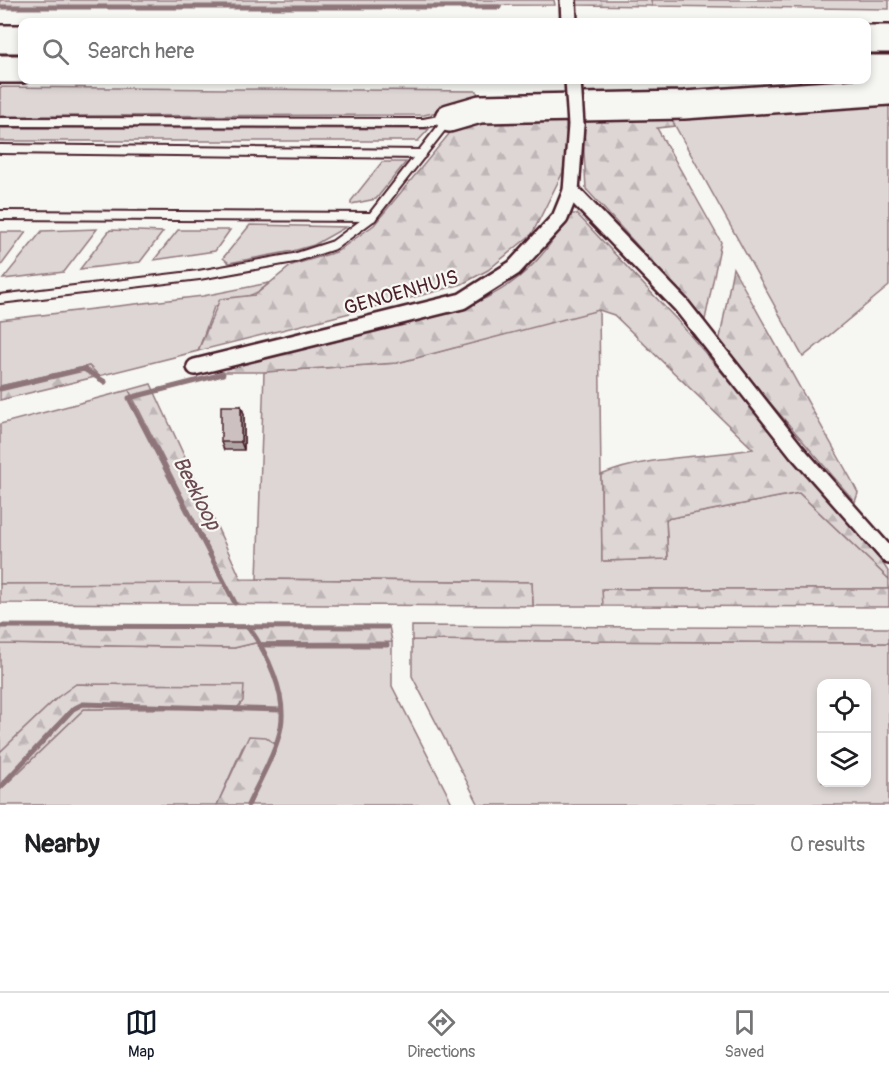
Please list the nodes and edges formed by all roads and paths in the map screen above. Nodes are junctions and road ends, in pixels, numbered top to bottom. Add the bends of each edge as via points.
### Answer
1 (568, 0) edge
2 (569, 18) edge
3 (0, 39) edge
4 (18, 39) edge
5 (871, 39) edge
6 (889, 39) edge
7 (0, 69) edge
8 (18, 69) edge
9 (871, 69) edge
10 (889, 69) edge
11 (573, 84) edge
12 (889, 91) edge
13 (449, 118) junction
14 (0, 122) edge
15 (0, 149) edge
16 (422, 154) junction
17 (572, 191) junction
18 (0, 215) edge
19 (372, 217) junction
20 (0, 299) edge
21 (195, 367) dead end
22 (889, 556) edge

1 - 2 street
3 - 4 highway
5 - 6 highway
7 - 8 highway
9 - 10 highway
11 - 17 street, GENOENHUIS, bridge via 576,125
12 - 13 highway via 684,105 480,109
13 - 14 lane via 424,123
13 - 16 lane
15 - 16 lane
16 - 19 lane
17 - 21 street, GENOENHUIS via 560,218 514,268 462,301
17 - 22 street via 681,305 797,452
18 - 19 lane
19 - 20 lane via 334,245 294,258 200,275

